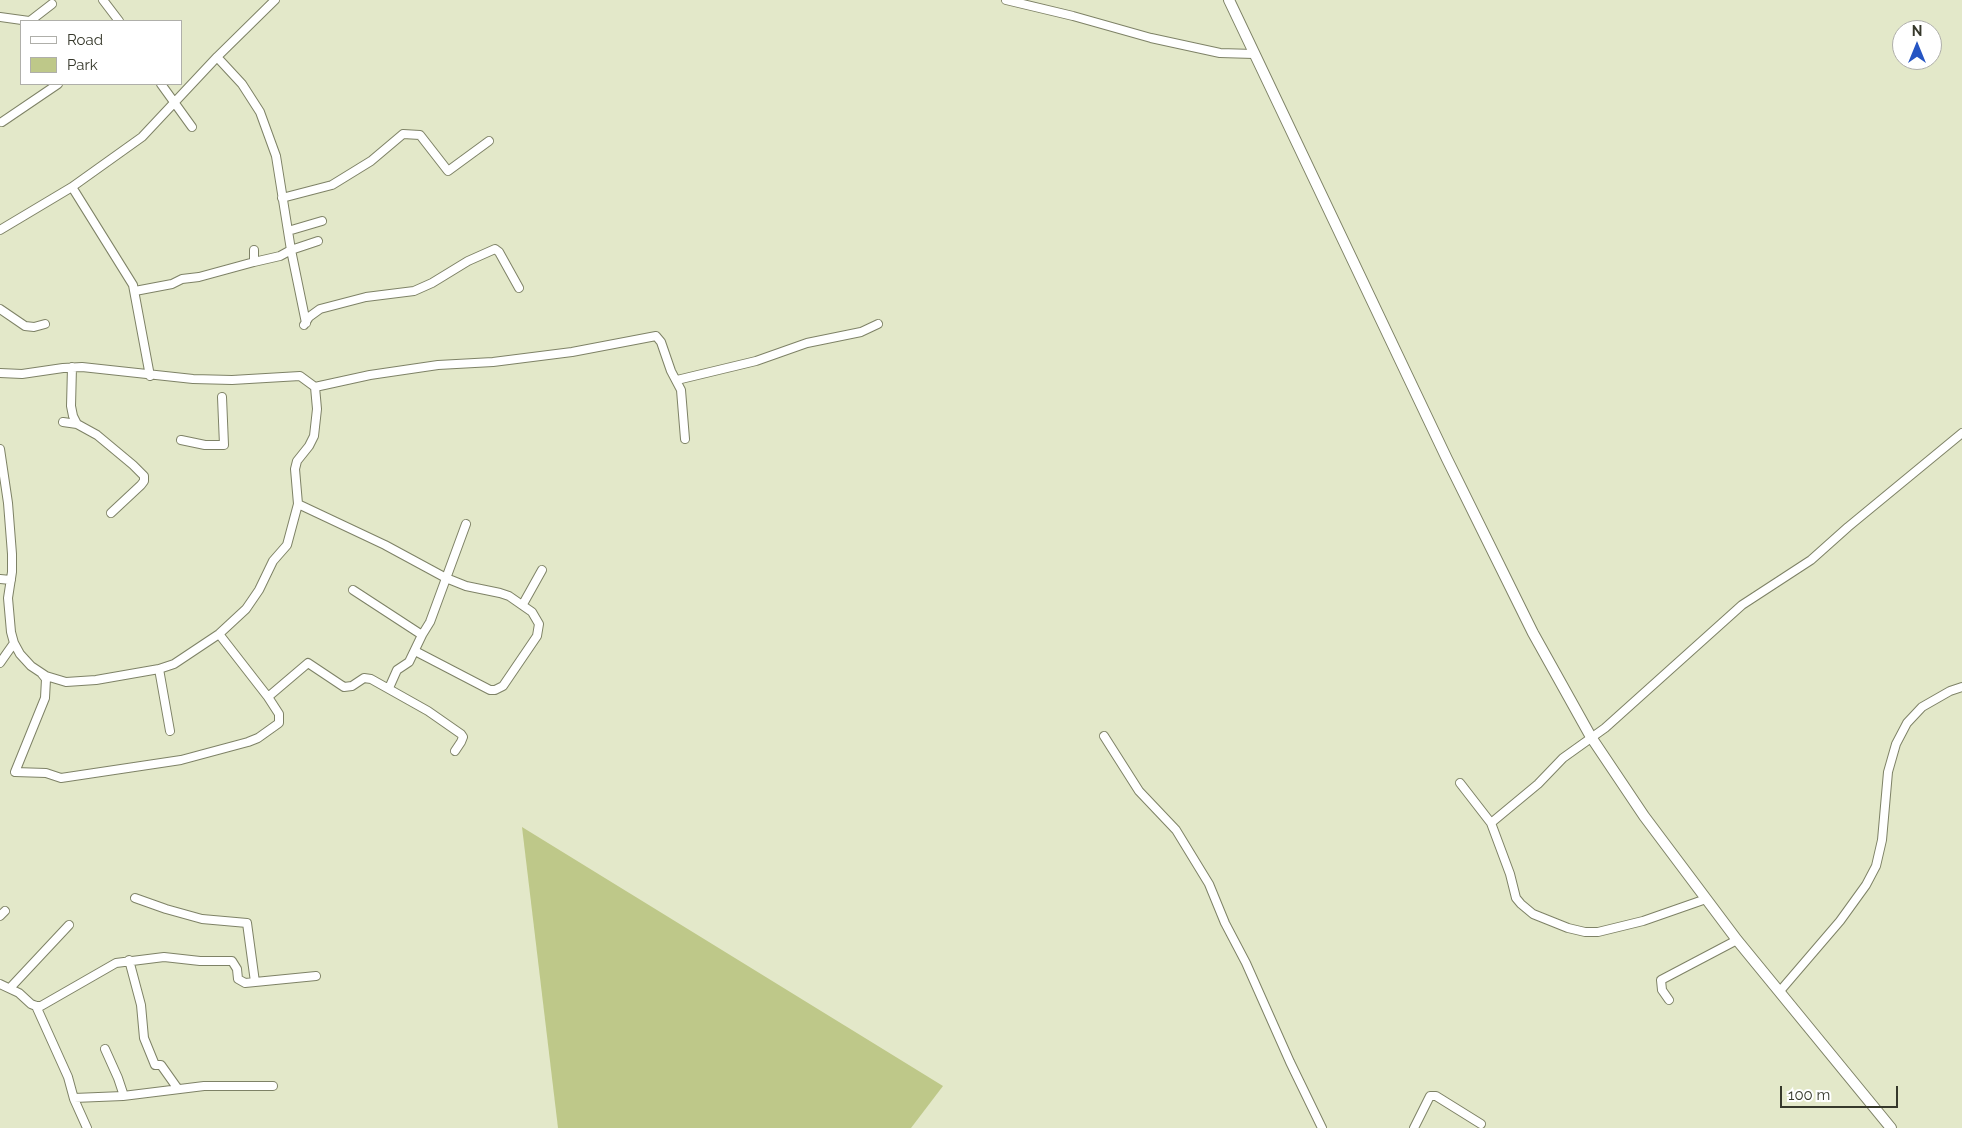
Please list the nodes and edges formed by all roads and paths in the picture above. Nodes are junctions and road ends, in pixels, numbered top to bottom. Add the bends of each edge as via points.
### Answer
1 (103, 0) edge
2 (275, 0) edge
3 (1006, 0) edge
4 (1229, 0) edge
5 (52, 4) dead end
6 (0, 17) edge
7 (22, 20) edge
8 (31, 20) edge
9 (118, 20) edge
10 (1254, 54) junction
11 (217, 57) junction
12 (57, 85) edge
13 (161, 85) edge
14 (174, 102) junction
15 (2, 122) dead end
16 (192, 126) dead end
17 (489, 142) dead end
18 (72, 187) junction
19 (282, 198) junction
20 (322, 221) dead end
21 (0, 230) edge
22 (288, 231) junction
23 (318, 241) dead end
24 (254, 250) dead end
25 (290, 250) junction
26 (254, 262) junction
27 (519, 288) dead end
28 (134, 291) junction
29 (0, 309) edge
30 (45, 324) dead end
31 (878, 324) dead end
32 (72, 367) junction
33 (0, 373) edge
34 (150, 376) junction
35 (677, 380) junction
36 (315, 388) junction
37 (222, 397) dead end
38 (63, 422) dead end
39 (77, 424) junction
40 (1962, 433) edge
41 (684, 439) dead end
42 (181, 440) dead end
43 (0, 449) edge
44 (298, 504) junction
45 (111, 513) dead end
46 (466, 524) dead end
47 (542, 570) dead end
48 (446, 578) junction
49 (0, 579) edge
50 (11, 580) junction
51 (353, 590) dead end
52 (523, 604) junction
53 (219, 634) junction
54 (422, 636) junction
55 (14, 643) junction
56 (414, 651) junction
57 (0, 663) edge
58 (159, 669) junction
59 (41, 673) junction
60 (1962, 687) edge
61 (389, 688) junction
62 (268, 697) junction
63 (170, 731) dead end
64 (1104, 736) dead end
65 (1591, 737) junction
66 (455, 751) dead end
67 (1460, 783) dead end
68 (1491, 823) junction
69 (135, 898) dead end
70 (1706, 899) junction
71 (69, 925) dead end
72 (1737, 940) junction
73 (129, 960) junction
74 (316, 976) dead end
75 (255, 982) junction
76 (1, 983) edge
77 (10, 988) junction
78 (1780, 992) junction
79 (1669, 1000) dead end
80 (36, 1006) junction
81 (104, 1049) dead end
82 (273, 1086) dead end
83 (178, 1089) junction
84 (124, 1096) junction
85 (74, 1098) junction
86 (1481, 1124) dead end
87 (87, 1128) edge
88 (1322, 1128) edge
89 (1414, 1128) edge
90 (1891, 1128) edge

1 - 9 street
2 - 11 street
3 - 10 street via 1186,46 1220,53
4 - 10 street
5 - 8 street
6 - 7 street
10 - 65 street via 1447,459 1533,633
11 - 14 street
11 - 19 street via 242,84 260,112 276,156
12 - 15 street
13 - 14 street
14 - 16 street
14 - 18 street via 142,137
17 - 19 street via 448,171 420,135 402,134 371,161 332,185
18 - 21 street
18 - 28 street via 128,275
19 - 22 street
20 - 22 street
22 - 25 street
23 - 25 street
24 - 26 street
25 - 26 street via 280,256
25 - 27 street via 305,324 320,309 366,297 414,291 495,249
26 - 28 street
28 - 34 street
29 - 30 street via 25,326
31 - 35 street via 861,332 807,343 756,361
32 - 33 street via 22,374
32 - 34 street
32 - 39 street via 71,406
34 - 36 street via 232,380 300,376
35 - 36 street via 656,336 572,352 370,375
35 - 41 street via 681,390
36 - 44 street via 314,436 295,470
37 - 42 street via 224,445
38 - 39 street
39 - 45 street via 97,435 144,476 144,481
40 - 65 street via 1811,560 1742,605
43 - 50 street via 9,512
44 - 48 street
44 - 53 street via 287,544 268,569 260,590 246,609
46 - 48 street
47 - 52 street
48 - 52 street via 466,586 500,592
48 - 54 street
49 - 50 street
50 - 55 street via 9,611
51 - 54 street
52 - 56 street via 537,618 539,630 499,689 490,690
53 - 58 street via 187,657
53 - 62 street
54 - 56 street
55 - 57 street
55 - 59 street via 20,654
56 - 61 street via 409,662 397,670
58 - 59 street via 80,682 66,682
58 - 63 street
59 - 62 street via 46,679 45,698 15,772 46,773 61,778 181,760 248,742 279,723 279,714
60 - 78 street via 1922,707 1908,723 1896,744 1888,772 1882,840 1876,866 1840,921
61 - 62 street via 364,678 344,687 308,663
61 - 66 street via 461,734 463,737
64 - 88 street via 1139,791 1176,830 1205,878
65 - 68 street
65 - 70 street via 1644,816
67 - 68 street
68 - 70 street via 1521,904 1533,914 1568,928 1598,932
69 - 75 street via 202,919 247,923
70 - 72 street
71 - 77 street
72 - 78 street
72 - 79 street via 1661,980 1662,990
73 - 75 street via 164,957 232,961 238,979 245,983
73 - 80 street via 107,966
73 - 83 street via 144,1038 155,1065 161,1065
74 - 75 street
76 - 77 street
77 - 80 street
78 - 90 street
80 - 85 street via 68,1076
81 - 84 street
82 - 83 street
83 - 84 street
84 - 85 street
85 - 87 street
86 - 89 street via 1436,1096 1430,1096

